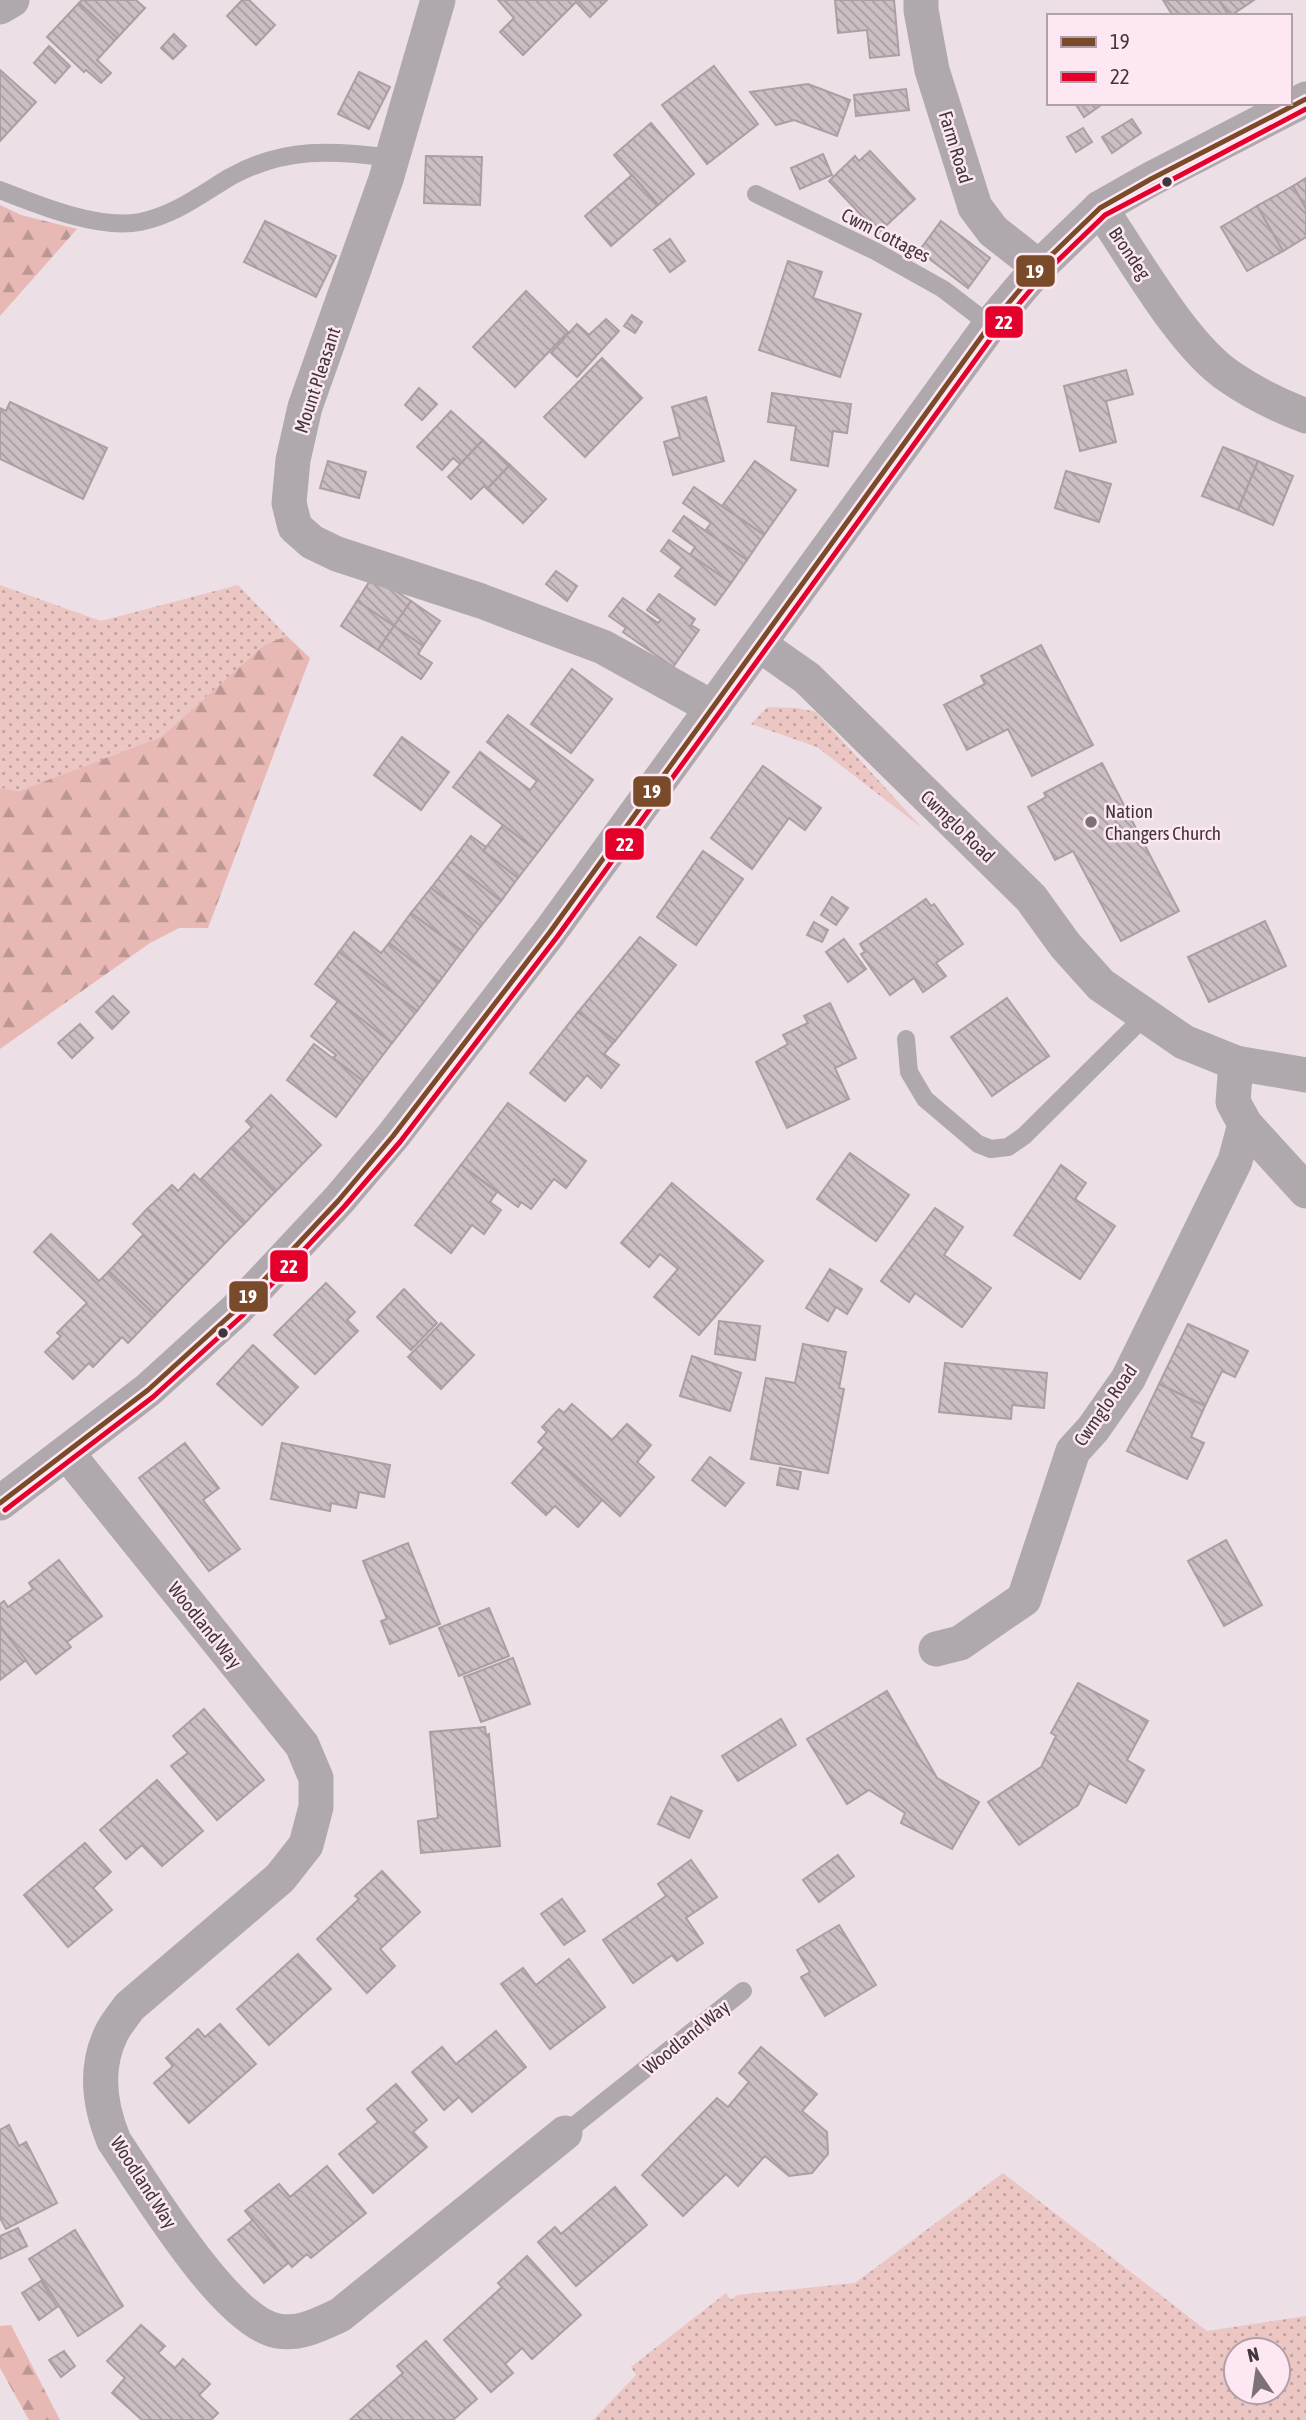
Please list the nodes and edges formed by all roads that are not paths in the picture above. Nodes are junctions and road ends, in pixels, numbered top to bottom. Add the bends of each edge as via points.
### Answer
1 (12, 0) edge
2 (438, 0) edge
3 (921, 0) edge
4 (0, 7) edge
5 (1306, 99) edge
6 (392, 158) junction
7 (0, 190) edge
8 (756, 194) dead end
9 (1100, 208) junction
10 (1039, 267) junction
11 (990, 325) junction
12 (1306, 416) edge
13 (760, 645) junction
14 (713, 708) junction
15 (1147, 1014) junction
16 (906, 1039) dead end
17 (1236, 1063) junction
18 (1306, 1075) edge
19 (1245, 1124) junction
20 (1306, 1191) edge
21 (67, 1453) junction
22 (0, 1503) edge
23 (936, 1649) dead end
24 (743, 1991) dead end
25 (565, 2133) joint

1 - 4 street
2 - 6 street, Mount Pleasant
3 - 10 street, Farm Road via 932,69 975,208 993,231
5 - 9 street, Brondeg
6 - 7 lane via 341,151 289,155 262,162 194,201 138,222 113,223 61,213
6 - 14 street, Mount Pleasant via 304,407 289,503 295,527 337,554 603,647
8 - 11 lane, Cwm Cottages via 876,251 943,289
9 - 10 street
9 - 12 street, Brondeg via 1193,342 1228,376
10 - 11 street
11 - 13 street
13 - 14 street
13 - 15 street, Cwmglo Road via 807,678 1031,898 1101,985
14 - 21 street via 542,943 338,1201 236,1310 148,1390
15 - 16 lane via 1024,1136 1008,1147 991,1149 978,1144 925,1099 909,1072
15 - 17 street, Cwmglo Road via 1184,1042
17 - 18 street, Cwmglo Road
17 - 19 street via 1233,1102
19 - 20 street
19 - 23 street, Cwmglo Road via 1235,1161 1128,1379 1073,1451 1024,1599 960,1643
21 - 22 street
21 - 25 street, Woodland Way via 302,1745 316,1778 316,1807 306,1845 281,1878 130,2007 111,2034 102,2061 102,2105 114,2141 200,2267 247,2316 276,2331 307,2330 340,2315
24 - 25 lane, Woodland Way

